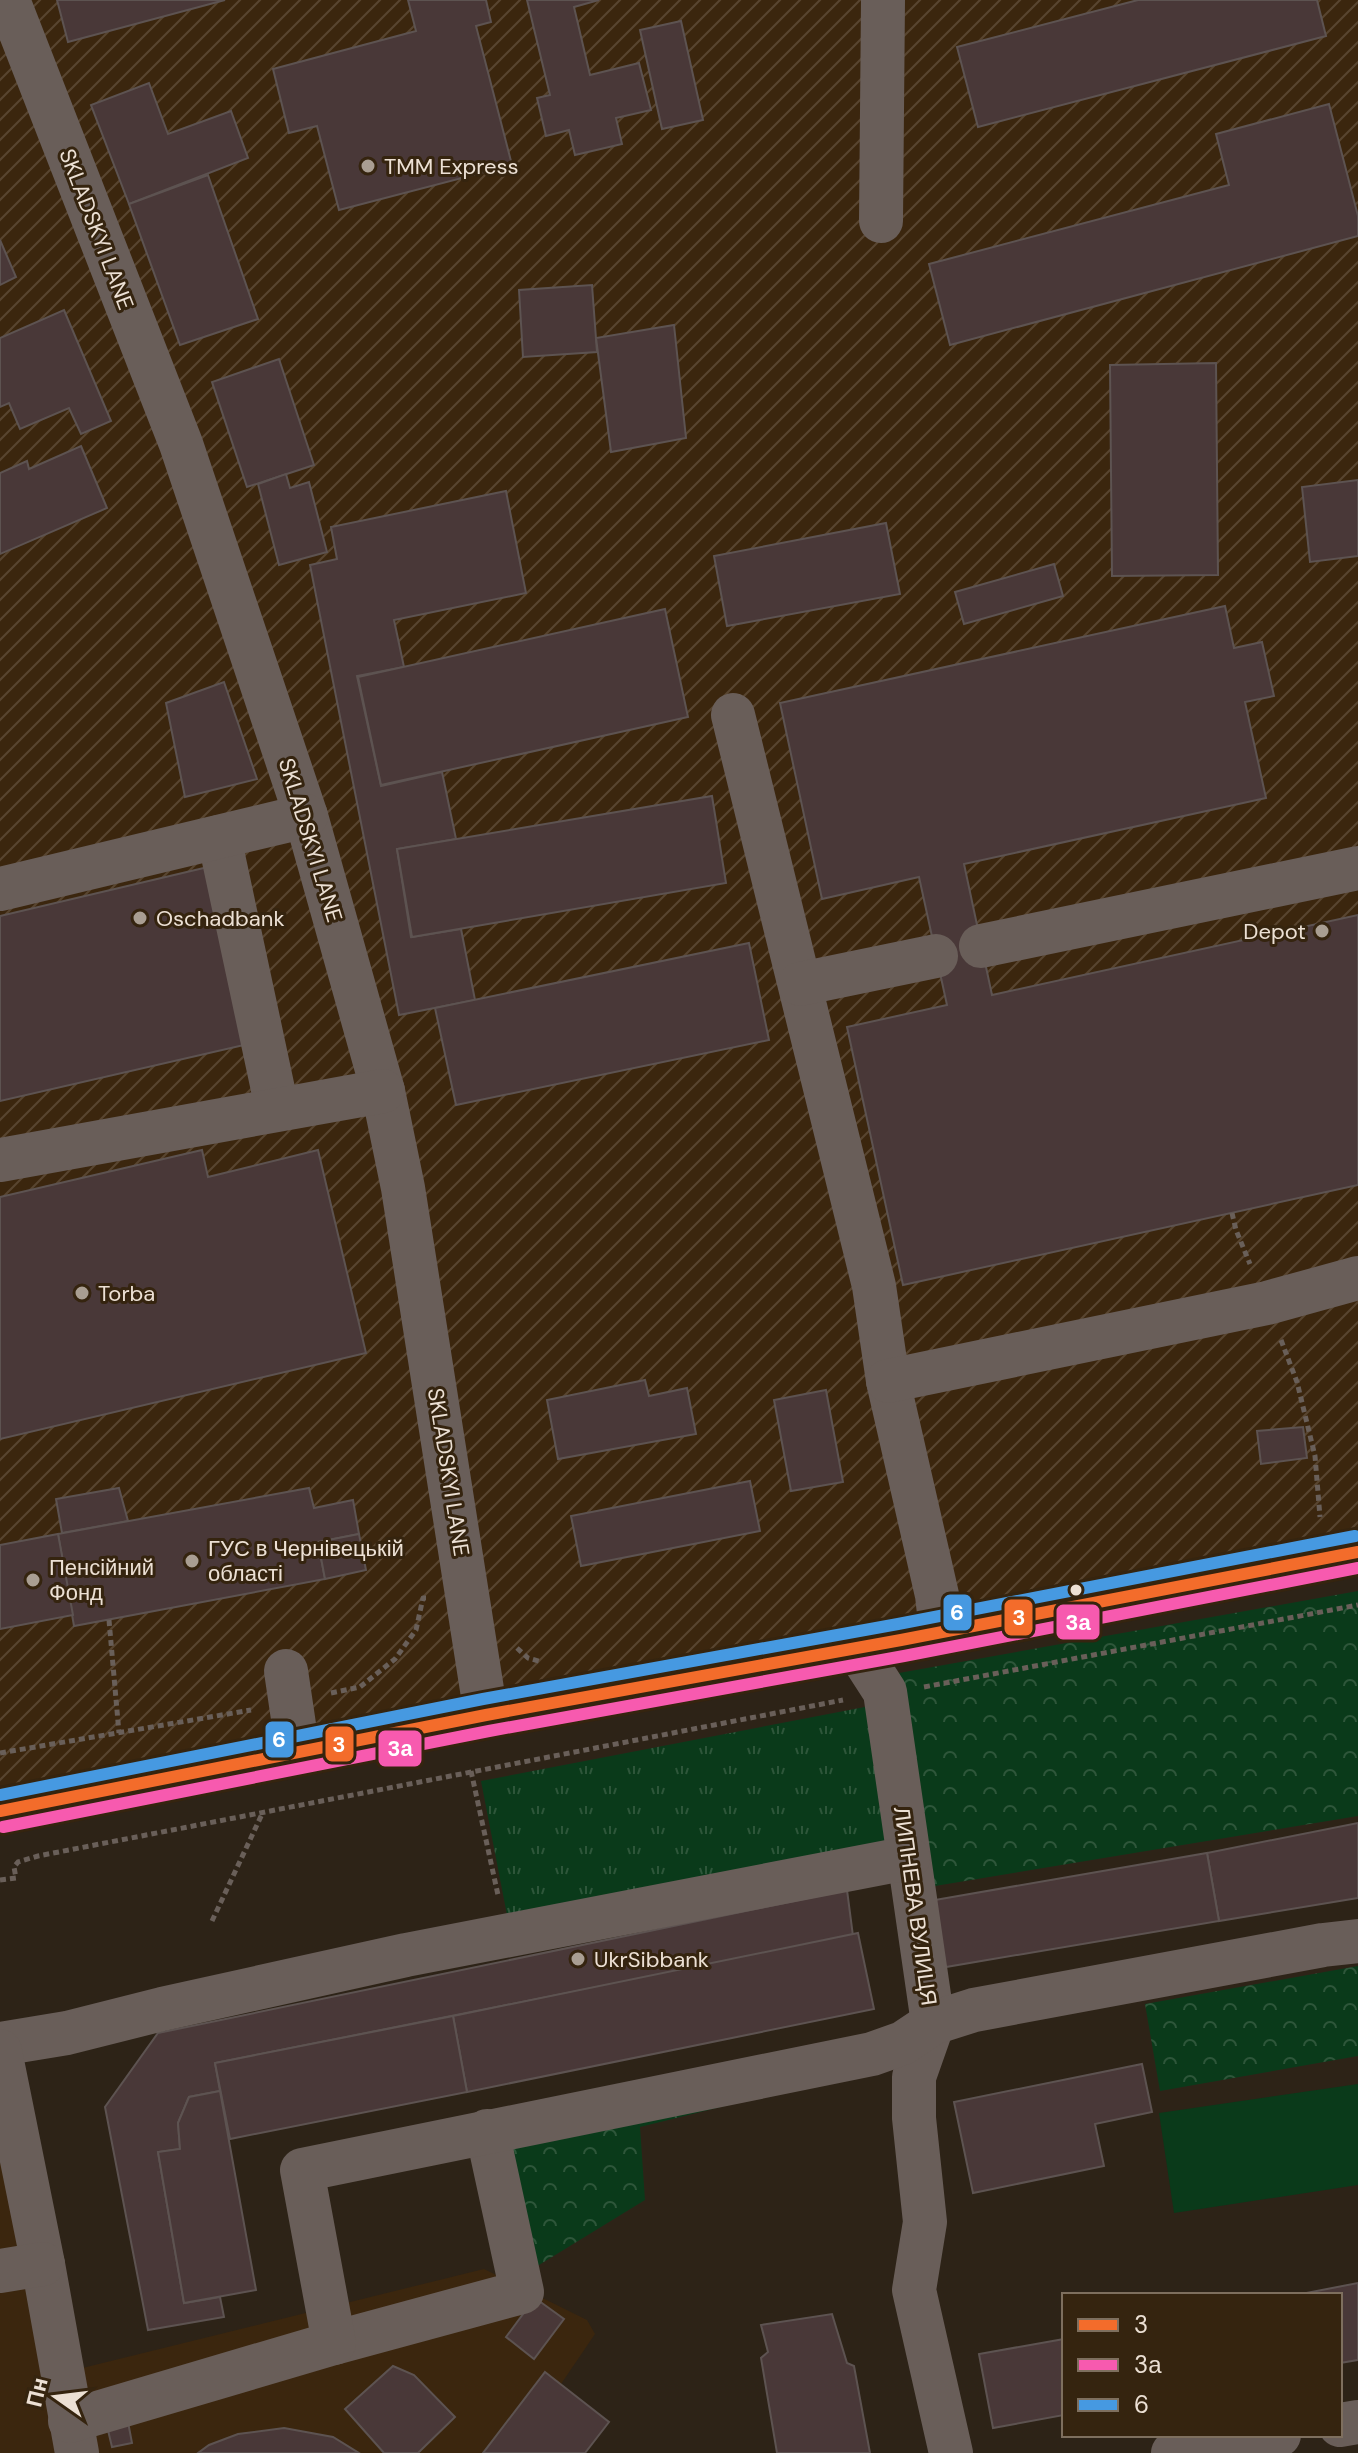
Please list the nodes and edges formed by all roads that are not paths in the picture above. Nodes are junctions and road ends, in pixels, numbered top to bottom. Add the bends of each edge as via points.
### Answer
1 (8, 0) edge
2 (883, 0) edge
3 (881, 221) dead end
4 (733, 715) dead end
5 (306, 816) junction
6 (219, 837) junction
7 (1358, 868) edge
8 (0, 889) edge
9 (981, 946) dead end
10 (936, 956) dead end
11 (800, 984) junction
12 (383, 1091) junction
13 (277, 1108) junction
14 (0, 1160) edge
15 (1358, 1278) edge
16 (888, 1381) junction
17 (1358, 1552) edge
18 (941, 1631) junction
19 (856, 1647) junction
20 (288, 1687) road end
21 (486, 1715) junction
22 (298, 1752) junction
23 (0, 1811) edge
24 (908, 1858) junction
25 (1358, 1941) edge
26 (933, 2023) junction
27 (0, 2044) edge
28 (0, 2051) edge
29 (487, 2131) junction
30 (43, 2264) junction
31 (0, 2271) edge
32 (334, 2343) junction
33 (74, 2437) edge
34 (1267, 2437) edge
35 (951, 2453) edge
36 (1173, 2453) edge

1 - 5 street, SKLADSKYI LANE via 181,444
2 - 3 street
4 - 11 street
5 - 6 street
5 - 12 street, SKLADSKYI LANE
6 - 8 street
6 - 13 street
7 - 9 street
10 - 11 street
11 - 16 street via 874,1286
12 - 13 street
12 - 21 street, SKLADSKYI LANE
13 - 14 street
15 - 16 street via 1267,1303
16 - 18 street
17 - 18 main road
18 - 19 main road
19 - 21 main road
19 - 24 street, ЛИПНЕВА ВУЛИЦЯ via 885,1692
20 - 22 street
21 - 22 main road
22 - 23 main road
24 - 26 street, ЛИПНЕВА ВУЛИЦЯ
24 - 27 street via 506,1935
25 - 26 street via 974,2010
26 - 29 street via 903,2043 872,2054
26 - 35 street, ЛИПНЕВА ВУЛИЦЯ via 914,2077 925,2222 914,2290
28 - 30 street
29 - 32 street via 522,2292
29 - 32 street via 302,2170
30 - 31 street
30 - 33 street
32 - 33 street
34 - 36 street

